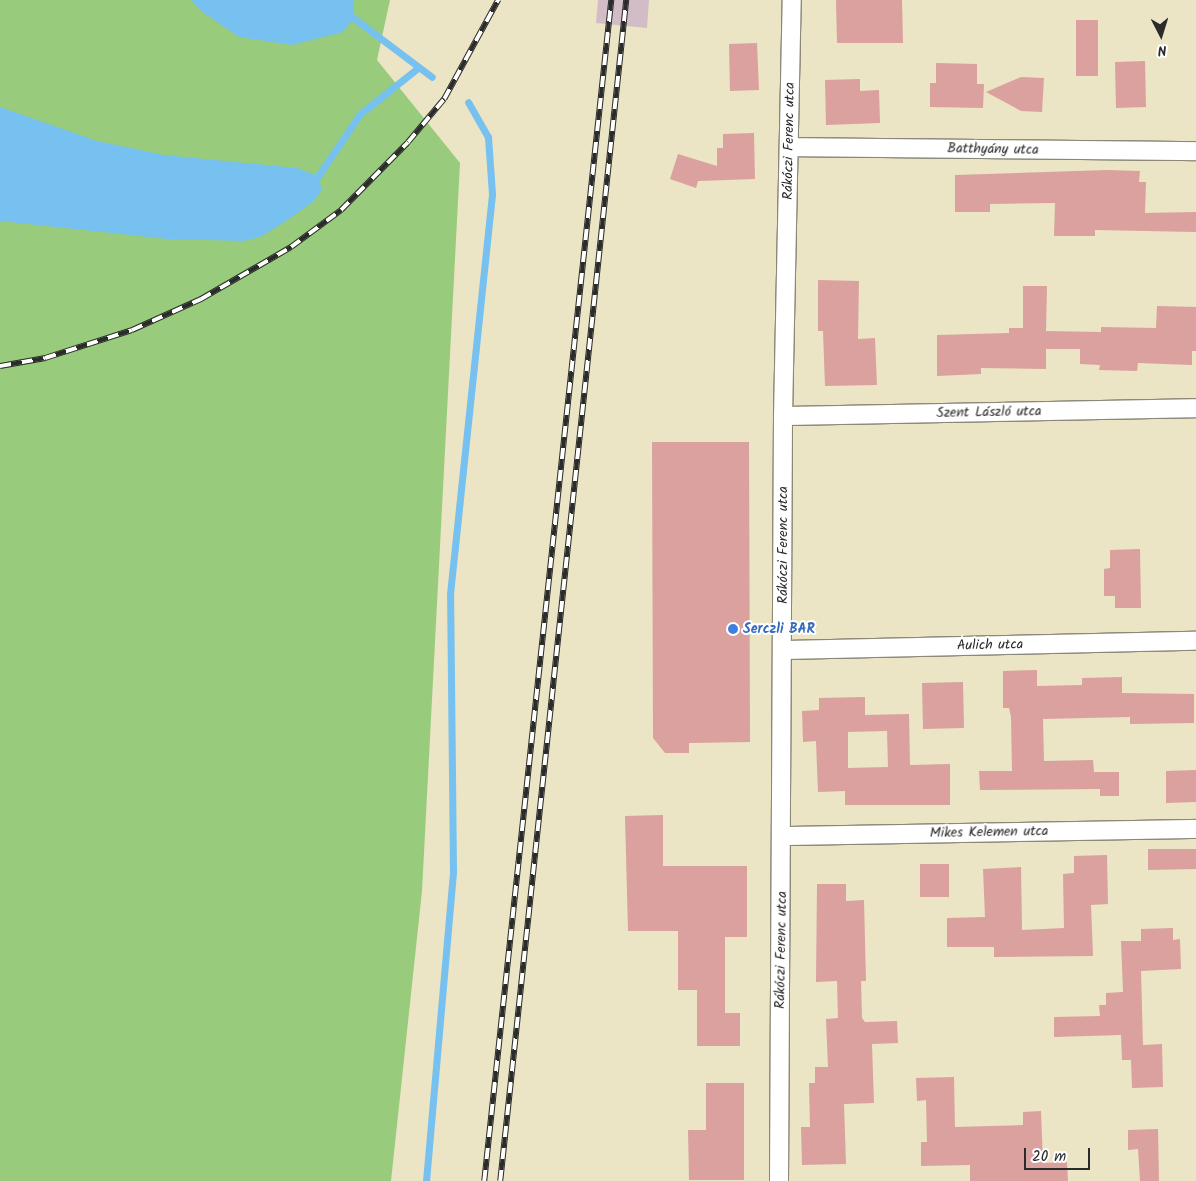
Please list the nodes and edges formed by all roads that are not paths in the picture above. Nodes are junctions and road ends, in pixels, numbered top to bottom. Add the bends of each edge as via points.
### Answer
1 (792, 0) edge
2 (790, 147) junction
3 (1196, 151) edge
4 (1196, 408) edge
5 (783, 416) junction
6 (1196, 641) edge
7 (784, 650) junction
8 (1196, 829) edge
9 (783, 836) junction
10 (779, 1181) edge

1 - 2 street, Rákóczi Ferenc utca
2 - 3 street, Batthyány utca
2 - 5 street, Rákóczi Ferenc utca
4 - 5 street, Szent László utca
5 - 7 street, Rákóczi Ferenc utca
6 - 7 street, Aulich utca
7 - 9 street, Rákóczi Ferenc utca
8 - 9 street, Mikes Kelemen utca
9 - 10 street, Rákóczi Ferenc utca

